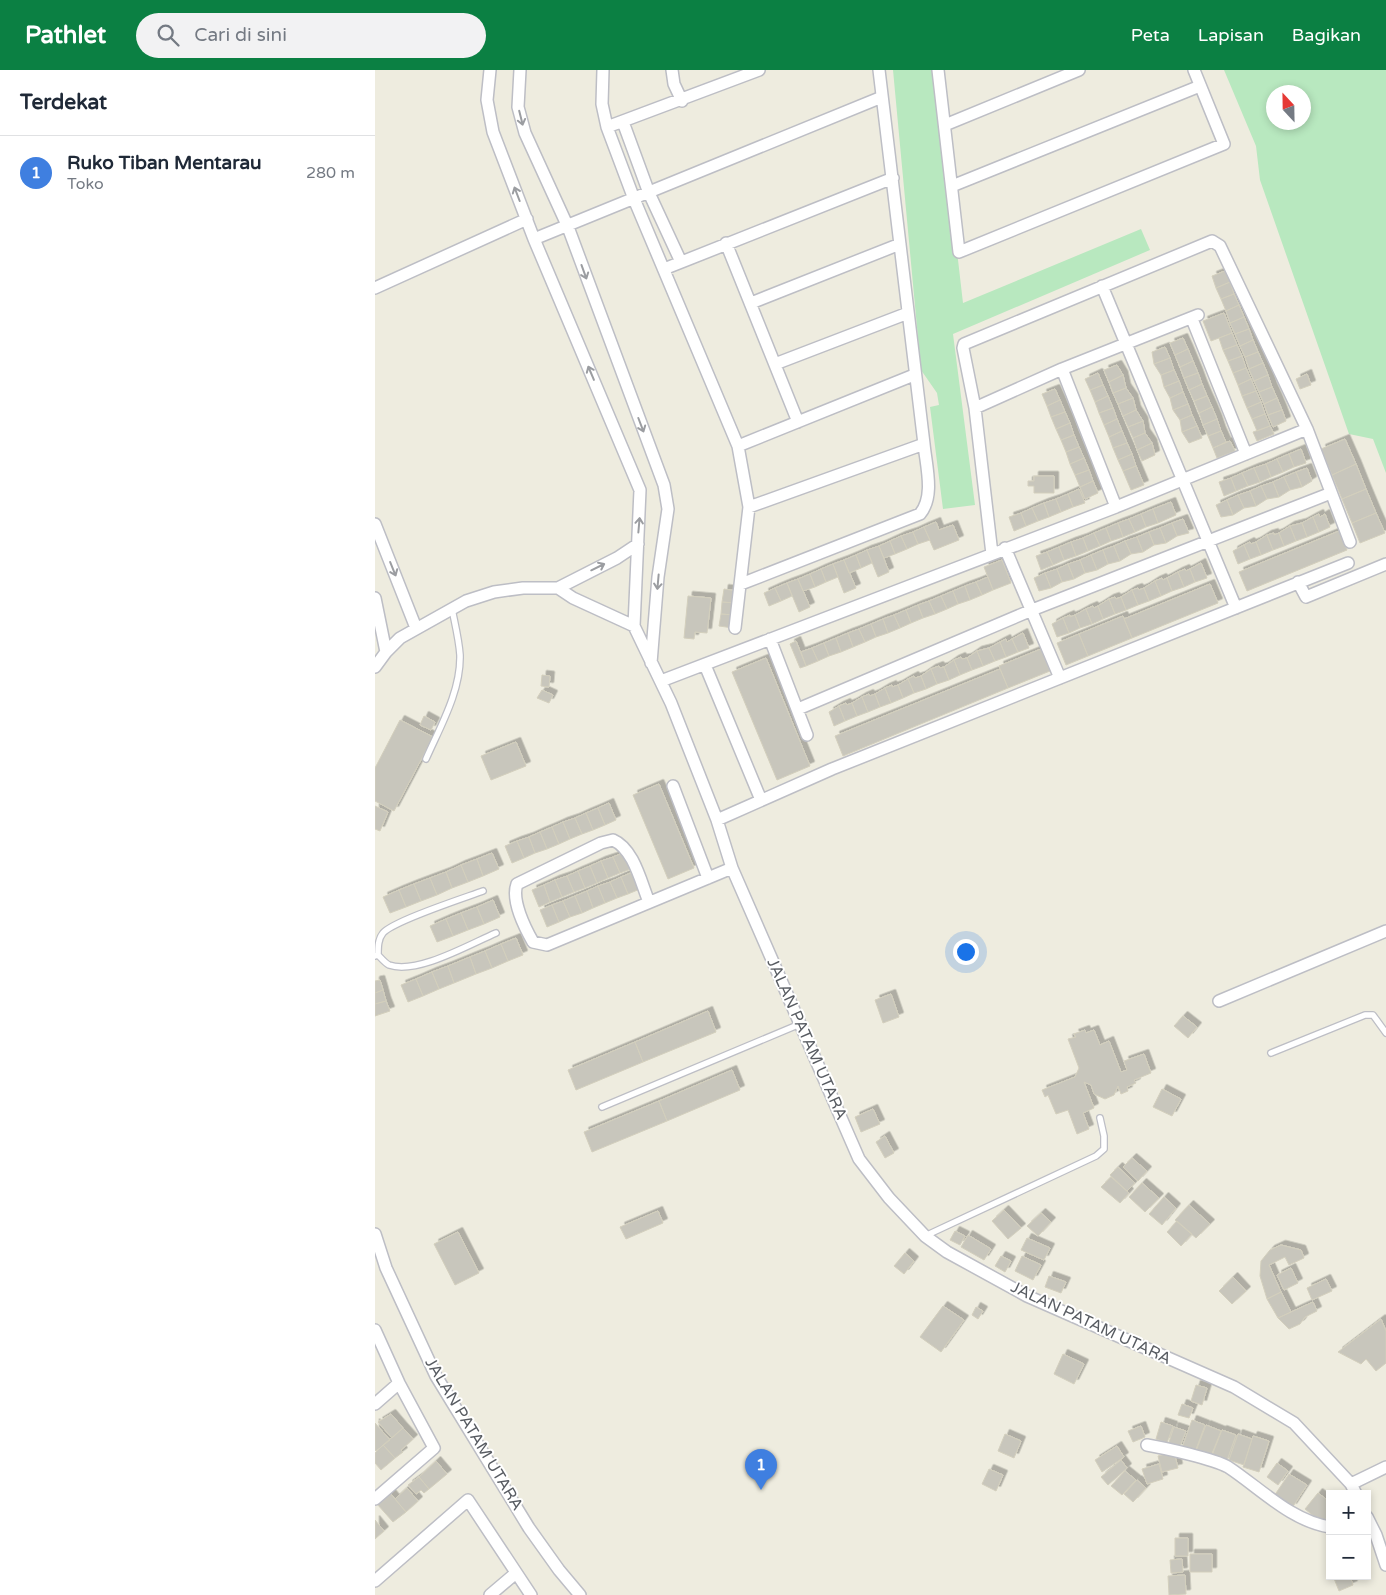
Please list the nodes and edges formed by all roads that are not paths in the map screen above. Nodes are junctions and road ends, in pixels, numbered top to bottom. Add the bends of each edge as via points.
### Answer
1 (490, 70) edge
2 (520, 70) edge
3 (603, 70) edge
4 (672, 70) edge
5 (759, 70) edge
6 (879, 70) edge
7 (938, 70) edge
8 (1079, 70) edge
9 (1194, 70) edge
10 (738, 74) edge
11 (1201, 86) junction
12 (882, 97) junction
13 (681, 101) junction
14 (623, 122) junction
15 (945, 125) junction
16 (607, 128) junction
17 (893, 178) junction
18 (952, 186) junction
19 (649, 193) junction
20 (634, 199) junction
21 (527, 219) junction
22 (568, 227) junction
23 (534, 239) junction
24 (726, 243) junction
25 (900, 244) junction
26 (681, 262) junction
27 (664, 269) junction
28 (1102, 286) junction
29 (375, 288) edge
30 (751, 303) junction
31 (908, 313) junction
32 (1126, 344) junction
33 (775, 364) junction
34 (1063, 369) junction
35 (914, 374) junction
36 (975, 408) junction
37 (798, 422) junction
38 (1307, 429) junction
39 (924, 444) junction
40 (738, 446) junction
41 (1247, 454) junction
42 (1182, 479) junction
43 (1331, 493) junction
44 (749, 507) junction
45 (1116, 507) junction
46 (375, 524) edge
47 (1208, 542) junction
48 (1350, 542) dead end
49 (637, 544) junction
50 (1005, 548) junction
51 (992, 554) junction
52 (1348, 562) dead end
53 (1386, 564) edge
54 (1298, 582) junction
55 (741, 584) junction
56 (558, 588) junction
57 (375, 598) edge
58 (1236, 608) junction
59 (452, 609) junction
60 (1032, 610) junction
61 (633, 626) junction
62 (416, 628) junction
63 (735, 628) dead end
64 (770, 639) junction
65 (386, 652) junction
66 (651, 665) junction
67 (705, 665) junction
68 (375, 668) edge
69 (1060, 678) junction
70 (661, 681) junction
71 (798, 708) junction
72 (807, 735) dead end
73 (426, 759) dead end
74 (673, 786) dead end
75 (761, 800) junction
76 (717, 820) junction
77 (732, 868) junction
78 (709, 878) junction
79 (483, 891) dead end
80 (649, 902) junction
81 (1386, 931) edge
82 (496, 933) dead end
83 (376, 955) edge
84 (1219, 1001) dead end
85 (801, 1024) junction
86 (1386, 1033) edge
87 (1271, 1053) dead end
88 (602, 1108) dead end
89 (1100, 1118) dead end
90 (375, 1234) edge
91 (925, 1236) junction
92 (375, 1330) edge
93 (399, 1383) junction
94 (375, 1404) edge
95 (1147, 1445) dead end
96 (1386, 1467) edge
97 (1353, 1489) edge
98 (375, 1499) edge
99 (1326, 1526) edge
100 (1372, 1534) edge
101 (1386, 1565) edge
102 (516, 1573) junction
103 (375, 1581) edge
104 (490, 1595) edge
105 (531, 1595) edge
106 (580, 1595) edge

21 -> 1 street via 493,132 487,100
2 -> 22 street via 518,107 525,133
3 - 16 street via 602,104
4 - 13 street
5 - 10 street
6 - 12 street
7 - 15 street
8 - 15 street
9 - 11 street
10 - 13 street
11 - 18 street
11 - 18 street via 1224,144 959,252
12 - 17 street
12 - 19 street
13 - 14 street
14 - 16 street
14 - 19 street
15 - 18 street
16 - 20 street
17 - 24 street
17 - 25 street
19 - 20 street
19 - 26 street
20 - 22 street
20 - 27 street
21 - 23 street
21 - 29 street
22 - 23 street
22 -> 66 street via 664,485 667,509
49 -> 23 street via 640,490
24 - 26 street
24 - 30 street
25 - 30 street
25 - 31 street
26 - 27 street
27 - 40 street
28 - 32 street
28 - 36 street via 964,344
28 - 38 street via 1206,242 1217,244
30 - 33 street
31 - 33 street
31 - 35 street
32 - 34 street
32 - 41 street via 1195,317
32 - 42 street
33 - 37 street
34 - 36 street
34 - 45 street
35 - 37 street
35 - 39 street
36 - 51 street
37 - 40 street
38 - 41 street
38 - 43 street
39 - 44 street
39 - 55 street via 929,489 926,507 920,514
40 - 44 street
41 - 42 street
42 - 45 street
42 - 47 street
43 - 47 street
43 - 48 street
44 - 55 street
45 - 50 street
46 -> 62 street
47 - 58 street
47 - 60 street
56 -> 49 street
49 - 61 street
50 - 51 street
50 - 60 street
51 - 64 street
52 - 54 street
53 - 54 street via 1306,597
54 - 58 street
55 - 63 street
56 - 59 street via 494,592
56 - 61 street
57 - 65 street
58 - 69 street
59 - 62 street
59 - 73 lane via 460,656 459,672 449,707
60 - 69 street
60 - 71 street
61 - 66 street, JALAN PATAM UTARA
62 - 65 street
64 - 67 street
64 - 71 street
65 - 68 street
66 - 70 street, JALAN PATAM UTARA
67 - 70 street
67 - 75 street
69 - 75 street
70 - 76 street, JALAN PATAM UTARA
71 - 72 street
74 - 78 street
75 - 76 street
76 - 77 street, JALAN PATAM UTARA
77 - 78 street
77 - 85 street, JALAN PATAM UTARA
78 - 80 street
79 - 83 lane via 383,932
80 - 80 street via 624,847 613,840 517,884 515,888 517,904 533,942 547,945
81 - 84 street
82 - 83 lane via 432,960 405,967 388,965
85 - 88 lane
85 - 91 street, JALAN PATAM UTARA via 859,1159 889,1198
86 - 87 lane via 1373,1015 1365,1015
89 - 91 lane via 1104,1149 1096,1156
90 - 106 street, JALAN PATAM UTARA via 386,1268 437,1376 529,1528
91 - 97 street, JALAN PATAM UTARA via 947,1252 1027,1296 1233,1387 1294,1424
92 - 93 street
93 - 94 street
93 - 98 street via 434,1448
95 - 99 street via 1226,1466 1289,1510
96 - 97 street
100 - 101 street
102 - 103 street via 468,1500
102 - 104 street
102 - 105 street

